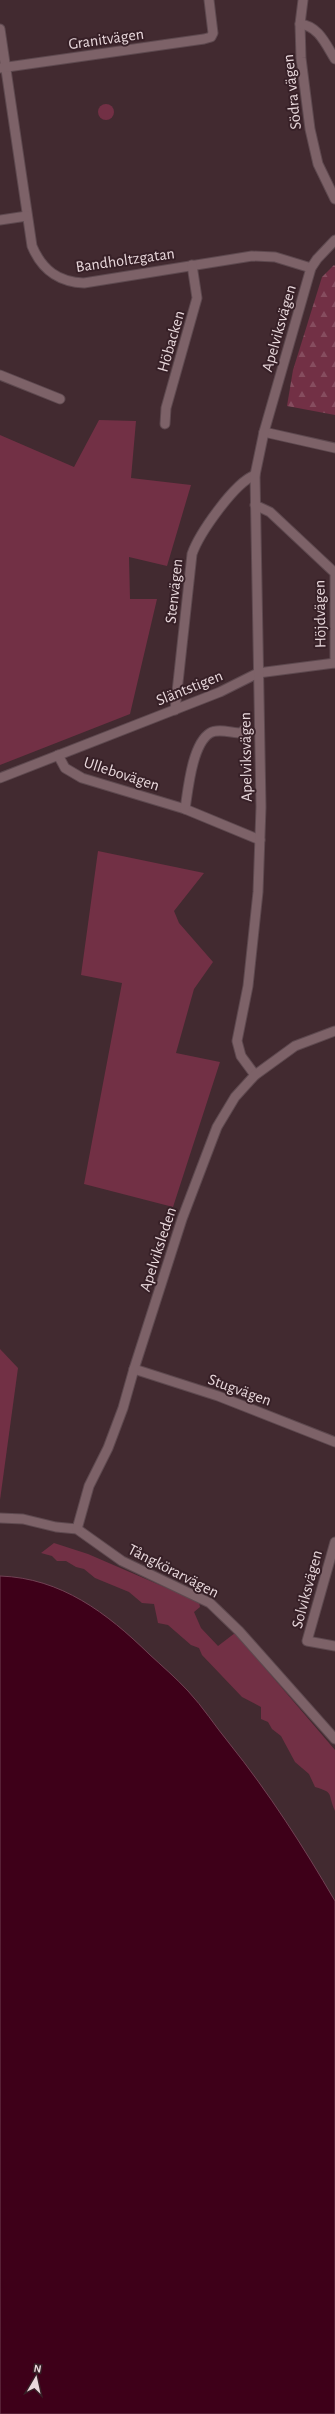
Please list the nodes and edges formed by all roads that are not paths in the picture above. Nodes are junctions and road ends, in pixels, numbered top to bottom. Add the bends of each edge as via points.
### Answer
1 (209, 0) edge
2 (303, 0) edge
3 (300, 24) junction
4 (0, 29) edge
5 (335, 59) edge
6 (3, 68) edge
7 (335, 199) edge
8 (27, 216) junction
9 (0, 220) edge
10 (335, 240) edge
11 (192, 265) junction
12 (311, 268) junction
13 (0, 375) edge
14 (60, 399) dead end
15 (165, 424) dead end
16 (264, 432) junction
17 (335, 448) edge
18 (255, 475) junction
19 (255, 505) junction
20 (335, 663) edge
21 (258, 673) junction
22 (175, 710) junction
23 (245, 729) dead end
24 (58, 755) junction
25 (0, 778) edge
26 (185, 809) junction
27 (260, 840) junction
28 (335, 1030) edge
29 (255, 1075) junction
30 (134, 1369) junction
31 (335, 1442) edge
32 (0, 1518) edge
33 (77, 1529) junction
34 (335, 1542) edge
35 (335, 1646) edge
36 (335, 1739) edge

1 - 6 street, Granitvägen via 213,33 211,37
2 - 3 street, Södra vägen
3 - 5 street via 310,26 318,32
3 - 7 street, Södra vägen via 301,58 313,145 318,164
4 - 6 street, Bandholtzgatan
6 - 8 street, Bandholtzgatan
8 - 9 street
8 - 11 street, Bandholtzgatan via 36,256 50,273 66,281 84,283
10 - 12 street, Apelviksvägen
11 - 12 street, Bandholtzgatan via 263,255
11 - 15 street, Höbacken via 197,298 166,408
12 - 16 street, Apelviksvägen
13 - 14 street
16 - 17 street
16 - 18 street, Apelviksvägen
18 - 19 street, Apelviksvägen
18 - 22 street, Stenvägen via 238,488 201,537 192,554
19 - 20 street, Höjdvägen via 270,512 335,573
19 - 21 street, Apelviksvägen
20 - 21 street, Släntstigen
21 - 22 street, Släntstigen
21 - 27 street, Apelviksvägen
22 - 24 street, Släntstigen
23 - 26 street via 241,733 214,731 206,737 192,764
24 - 25 street, Släntstigen
24 - 26 street, Ullebovägen via 65,768 82,778
26 - 27 street, Ullebovägen
27 - 29 street, Apelviksvägen via 254,944 237,1041 241,1056
28 - 29 street, Apelviksleden via 295,1046
29 - 30 street, Apelviksleden via 226,1110 208,1146
30 - 31 street, Stugvägen via 218,1396
30 - 33 street, Apelviksleden via 108,1448 95,1470
32 - 33 street via 23,1519 56,1528
33 - 36 street, Tångkörarvägen via 122,1561 198,1596 219,1610
34 - 35 street, Solviksvägen via 307,1641

